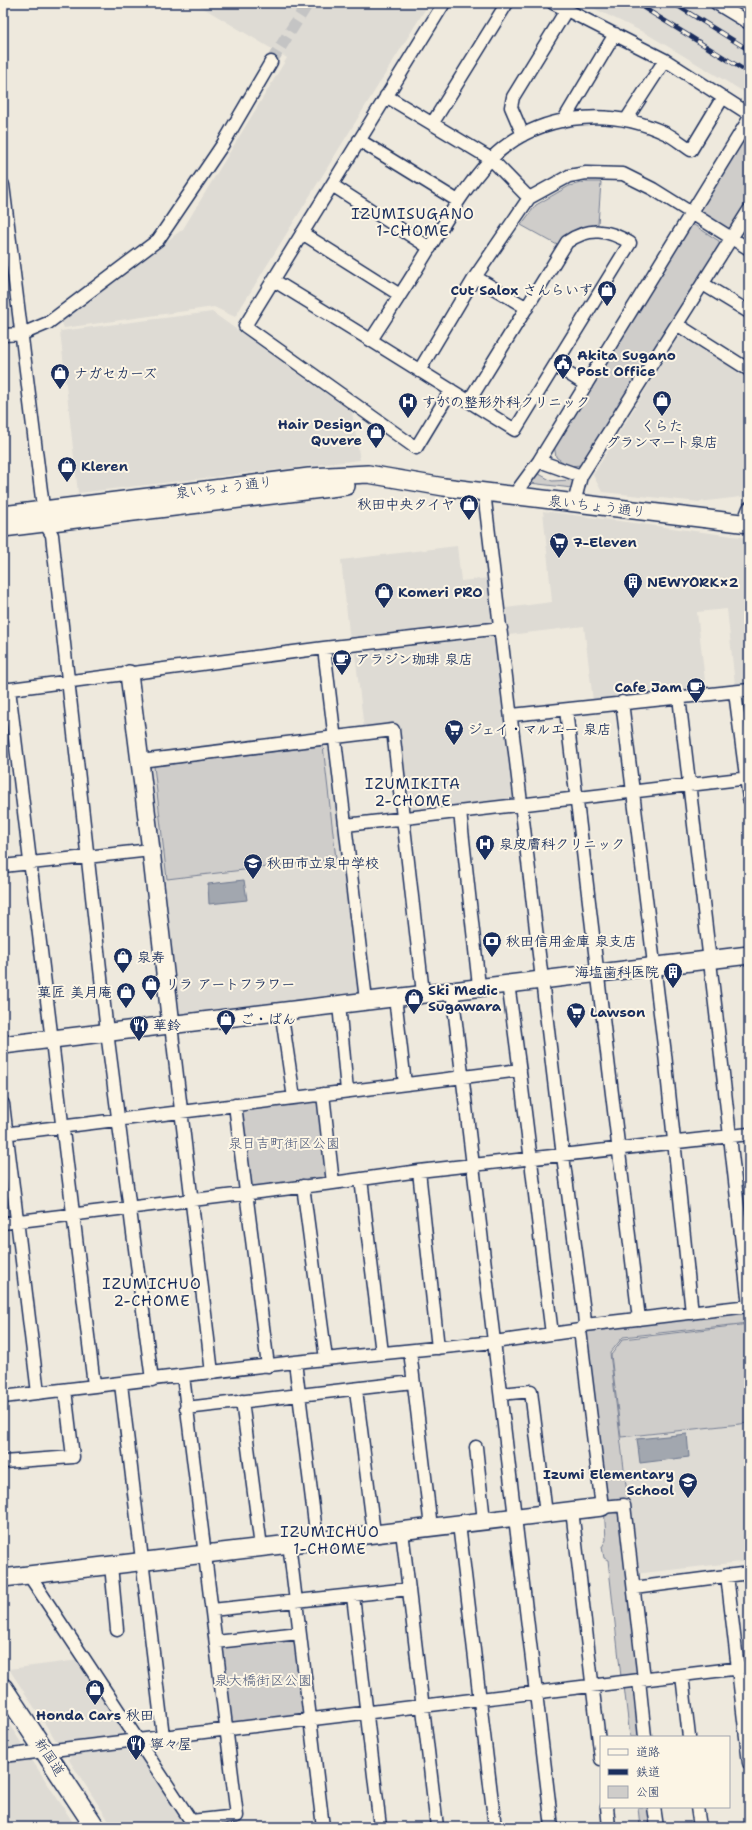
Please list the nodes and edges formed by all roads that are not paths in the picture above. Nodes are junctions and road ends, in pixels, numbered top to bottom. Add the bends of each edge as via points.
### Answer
1 (444, 3) edge
2 (507, 3) edge
3 (553, 3) edge
4 (716, 3) edge
5 (567, 9) junction
6 (749, 23) edge
7 (615, 34) junction
8 (665, 60) junction
9 (271, 62) tunnel mouth
10 (386, 96) junction
11 (723, 97) junction
12 (749, 114) edge
13 (749, 119) edge
14 (626, 120) junction
15 (563, 121) junction
16 (432, 124) junction
17 (523, 135) junction
18 (359, 140) junction
19 (491, 159) junction
20 (3, 185) edge
21 (332, 185) junction
22 (529, 198) junction
23 (458, 201) junction
24 (749, 210) edge
25 (691, 212) junction
26 (302, 233) junction
27 (731, 239) junction
28 (430, 248) junction
29 (749, 249) edge
30 (476, 277) junction
31 (273, 280) junction
32 (703, 284) junction
33 (400, 295) junction
34 (527, 308) junction
35 (749, 312) edge
36 (678, 325) junction
37 (22, 334) junction
38 (3, 336) edge
39 (371, 340) junction
40 (555, 365) junction
41 (749, 370) edge
42 (419, 371) junction
43 (586, 385) junction
44 (451, 390) junction
45 (469, 401) junction
46 (539, 461) junction
47 (581, 476) junction
48 (484, 492) junction
49 (514, 495) junction
50 (574, 503) junction
51 (3, 515) edge
52 (44, 516) junction
53 (747, 518) edge
54 (3, 528) edge
55 (501, 628) junction
56 (324, 648) junction
57 (129, 674) junction
58 (68, 681) junction
59 (6, 689) edge
60 (749, 690) edge
61 (735, 692) junction
62 (679, 697) junction
63 (622, 702) junction
64 (566, 710) junction
65 (512, 715) junction
66 (335, 737) junction
67 (140, 761) junction
68 (748, 778) edge
69 (688, 785) junction
70 (634, 792) junction
71 (576, 799) junction
72 (749, 799) edge
73 (522, 805) junction
74 (460, 812) junction
75 (402, 819) junction
76 (346, 825) junction
77 (151, 850) junction
78 (88, 857) junction
79 (30, 863) junction
80 (3, 866) edge
81 (749, 955) edge
82 (710, 959) junction
83 (653, 967) junction
84 (597, 974) junction
85 (542, 980) junction
86 (508, 984) junction
87 (479, 986) junction
88 (452, 990) junction
89 (423, 993) junction
90 (395, 997) junction
91 (366, 1000) junction
92 (339, 1004) junction
93 (281, 1010) junction
94 (171, 1025) junction
95 (107, 1032) junction
96 (52, 1039) junction
97 (3, 1045) edge
98 (520, 1070) junction
99 (462, 1078) junction
100 (405, 1084) junction
101 (348, 1091) junction
102 (323, 1094) junction
103 (294, 1098) junction
104 (3, 1104) edge
105 (235, 1105) junction
106 (182, 1111) junction
107 (119, 1118) junction
108 (63, 1125) junction
109 (5, 1133) edge
110 (749, 1134) edge
111 (729, 1136) junction
112 (673, 1143) junction
113 (618, 1148) junction
114 (563, 1156) junction
115 (529, 1160) junction
116 (473, 1166) junction
117 (419, 1171) junction
118 (362, 1180) junction
119 (333, 1183) junction
120 (303, 1186) junction
121 (247, 1193) junction
122 (192, 1201) junction
123 (130, 1208) junction
124 (72, 1214) junction
125 (16, 1222) junction
126 (3, 1223) edge
127 (749, 1306) edge
128 (692, 1313) junction
129 (639, 1319) junction
130 (582, 1327) junction
131 (552, 1334) junction
132 (494, 1342) junction
133 (438, 1348) junction
134 (410, 1351) junction
135 (382, 1353) junction
136 (326, 1359) junction
137 (296, 1362) junction
138 (268, 1366) junction
139 (212, 1373) junction
140 (183, 1376) junction
141 (152, 1380) junction
142 (413, 1382) junction
143 (121, 1384) junction
144 (94, 1385) junction
145 (65, 1390) junction
146 (356, 1390) junction
147 (38, 1393) junction
148 (501, 1394) junction
149 (299, 1396) junction
150 (3, 1397) edge
151 (242, 1401) junction
152 (186, 1408) junction
153 (476, 1447) dead end
154 (3, 1462) edge
155 (602, 1507) junction
156 (572, 1510) junction
157 (546, 1514) junction
158 (515, 1517) junction
159 (484, 1521) junction
160 (459, 1524) junction
161 (430, 1527) junction
162 (402, 1531) junction
163 (374, 1534) junction
164 (317, 1540) junction
165 (289, 1543) junction
166 (261, 1547) junction
167 (205, 1554) junction
168 (142, 1561) junction
169 (111, 1565) junction
170 (749, 1573) edge
171 (29, 1575) junction
172 (727, 1575) junction
173 (3, 1578) edge
174 (634, 1588) junction
175 (408, 1589) junction
176 (353, 1596) junction
177 (295, 1602) junction
178 (212, 1610) junction
179 (117, 1630) dead end
180 (299, 1633) junction
181 (216, 1642) junction
182 (743, 1667) edge
183 (682, 1675) junction
184 (641, 1679) junction
185 (592, 1686) junction
186 (3, 1688) edge
187 (536, 1692) junction
188 (479, 1700) junction
189 (422, 1707) junction
190 (367, 1712) junction
191 (310, 1719) junction
192 (227, 1730) junction
193 (163, 1736) junction
194 (645, 1736) edge
195 (689, 1736) edge
196 (136, 1739) junction
197 (46, 1750) junction
198 (600, 1751) edge
199 (3, 1756) edge
200 (749, 1763) edge
201 (607, 1808) edge
202 (654, 1808) edge
203 (697, 1808) edge
204 (193, 1824) edge
205 (96, 1827) edge
206 (323, 1827) edge
207 (380, 1827) edge
208 (437, 1827) edge
209 (495, 1827) edge
210 (552, 1827) edge
211 (609, 1827) edge
212 (657, 1827) edge
213 (700, 1827) edge

1 - 10 street
2 - 16 street
3 - 5 street
4 - 6 street
5 - 7 street
5 - 17 street via 513,97 511,107
7 - 8 street
7 - 15 street
8 - 11 street
8 - 14 street
9 - 37 street via 223,144 158,240 48,323
10 - 16 street
10 - 18 street
11 - 12 street
11 - 14 street via 691,150 664,133
13 - 25 street
14 - 15 street via 584,118
15 - 17 street via 545,125
16 - 19 street
17 - 19 street
18 - 21 street
18 - 23 street
19 - 22 street
19 - 23 street
20 - 37 street
21 - 26 street
21 - 28 street
22 - 25 street via 569,176 604,172 623,174
22 - 30 street
23 - 28 street
24 - 27 street
25 - 27 street
25 - 43 street
26 - 31 street
26 - 33 street
27 - 29 street
27 - 32 street
28 - 33 street
30 - 34 street
30 - 42 street
31 - 39 street
31 - 44 street via 245,326 416,448
32 - 35 street
32 - 36 street
33 - 39 street
34 - 40 street via 567,242 579,234 592,231 607,233 630,243
34 - 45 street
36 - 41 street
36 - 47 street
37 - 38 street
37 - 52 street
39 - 42 street
40 - 43 street
40 - 45 street via 515,430
42 - 44 street
43 - 46 street
44 - 45 street
46 - 47 street
46 - 49 street
47 - 50 street
48 - 49 street, 泉いちょう通り
48 - 52 street, 泉いちょう通り via 444,487 353,486
48 - 55 street
49 - 50 street, 泉いちょう通り
50 - 53 street, 泉いちょう通り
51 - 52 street, 泉いちょう通り
52 - 54 street, 泉いちょう通り
52 - 58 street via 52,535
55 - 56 street
55 - 65 street
56 - 57 street
56 - 66 street
57 - 58 street
57 - 67 street
58 - 59 street
58 - 78 street
59 - 79 street
60 - 61 street
61 - 62 street
61 - 68 street
62 - 63 street
62 - 69 street
63 - 64 street
63 - 70 street
64 - 65 street
64 - 71 street
65 - 73 street
66 - 67 street
66 - 75 street via 393,730
66 - 76 street
67 - 77 street
68 - 69 street
68 - 72 street
69 - 70 street
69 - 82 street
70 - 71 street
70 - 83 street
71 - 73 street
71 - 84 street
73 - 74 street
73 - 85 street
74 - 75 street
74 - 87 street
75 - 76 street
75 - 89 street
76 - 91 street
77 - 78 street
77 - 94 street
78 - 79 street
78 - 95 street
79 - 80 street
79 - 96 street
81 - 82 street
82 - 83 street
82 - 111 street
83 - 84 street
83 - 112 street via 665,1054
84 - 85 street
84 - 113 street
85 - 86 street
85 - 114 street
86 - 87 street
86 - 98 street
87 - 88 street
88 - 89 street
88 - 99 street
89 - 90 street
90 - 91 street
90 - 100 street
91 - 92 street
92 - 93 street
92 - 101 street
93 - 94 street
93 - 103 street
94 - 95 street
94 - 106 street
95 - 96 street
95 - 107 street
96 - 97 street
96 - 108 street
98 - 99 street
98 - 115 street
99 - 100 street
99 - 116 street
100 - 101 street
101 - 102 street
102 - 103 street
102 - 119 street
103 - 105 street
104 - 109 street
105 - 106 street
105 - 121 street
106 - 107 street
106 - 122 street
107 - 108 street
107 - 123 street
108 - 109 street
108 - 124 street
109 - 125 street
110 - 111 street
111 - 112 street
111 - 127 street
112 - 113 street
112 - 128 street
113 - 114 street
113 - 129 street
114 - 115 street
114 - 130 street
115 - 116 street
115 - 131 street
116 - 117 street
116 - 132 street
117 - 118 street
117 - 133 street
118 - 119 street
118 - 135 street
119 - 120 street
120 - 121 street
120 - 136 street
121 - 122 street
121 - 138 street
122 - 123 street
122 - 139 street
123 - 124 street
123 - 141 street
124 - 125 street
124 - 144 street
125 - 126 street
125 - 147 street
127 - 128 street
128 - 129 street
129 - 130 street
130 - 131 street
130 - 155 street
131 - 132 street
132 - 133 street
132 - 148 street
133 - 134 street
134 - 135 street
134 - 142 street
135 - 136 street
136 - 137 street
137 - 138 street
137 - 149 street
138 - 139 street
139 - 140 street
140 - 141 street
140 - 152 street
141 - 143 street
142 - 146 street
142 - 161 street
143 - 144 street
143 - 168 street
144 - 145 street
145 - 147 street
145 - 154 street via 73,1457
146 - 149 street
146 - 163 street
147 - 150 street
148 - 157 street via 531,1391
148 - 158 street
149 - 151 street
149 - 164 street
151 - 152 street
151 - 166 street
152 - 167 street
153 - 159 street
155 - 156 street
155 - 174 street via 624,1504
156 - 157 street
156 - 185 street
157 - 158 street
158 - 159 street
158 - 187 street
159 - 160 street
160 - 161 street
160 - 188 street
161 - 162 street
162 - 163 street
162 - 175 street
163 - 164 street
164 - 165 street
165 - 166 street
165 - 177 street
166 - 167 street
167 - 168 street
167 - 178 street
168 - 169 street
168 - 193 street
169 - 171 street
169 - 179 street
170 - 172 street
171 - 173 street
171 - 196 street
172 - 174 street
172 - 182 street
174 - 184 street
175 - 176 street
175 - 189 street
176 - 177 street
176 - 190 street
177 - 178 street
177 - 180 street
178 - 181 street
180 - 181 street
180 - 191 street
181 - 192 street
182 - 183 street
182 - 200 street
183 - 184 street
183 - 195 street
184 - 185 street
184 - 194 street
185 - 187 street
185 - 198 street
186 - 197 main road, 新国道
187 - 188 street
187 - 210 street
188 - 189 street
188 - 209 street
189 - 190 street
189 - 208 street
190 - 191 street
190 - 207 street
191 - 192 street
191 - 206 street
192 - 193 street
192 - 204 street via 237,1816
193 - 196 street
196 - 197 street
196 - 204 street
197 - 199 street
197 - 205 main road, 新国道
201 - 211 street
202 - 212 street
203 - 213 street

